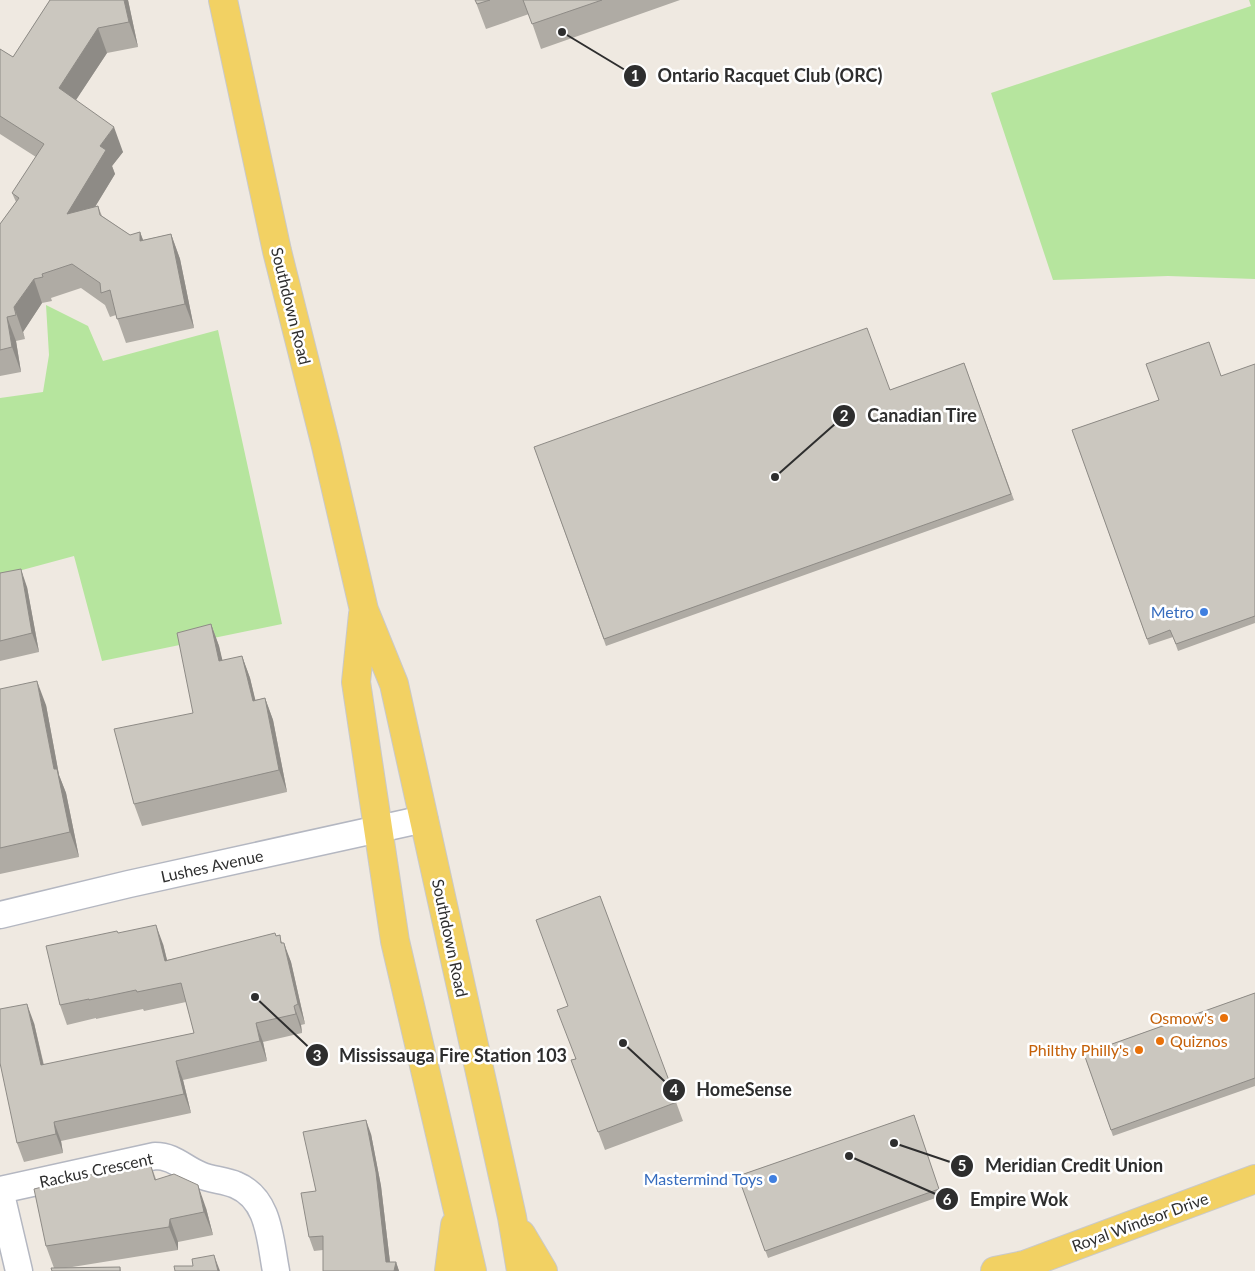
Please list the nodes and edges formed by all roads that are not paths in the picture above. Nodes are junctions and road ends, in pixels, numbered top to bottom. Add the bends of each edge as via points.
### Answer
1 (223, 0) edge
2 (364, 610) junction
3 (424, 819) junction
4 (378, 829) junction
5 (0, 915) edge
6 (1255, 1179) edge
7 (0, 1190) edge
8 (458, 1208) junction
9 (512, 1217) junction
10 (1020, 1268) edge
11 (19, 1271) edge
12 (276, 1271) edge
13 (449, 1271) edge
14 (472, 1271) edge
15 (521, 1271) edge
16 (543, 1271) edge
17 (994, 1271) edge

1 - 2 main road, Southdown Road via 277,252
2 - 3 main road, Southdown Road via 394,684
2 - 4 main road, Southdown Road via 356,682
3 - 4 street, Lushes Avenue
3 - 9 main road, Southdown Road
4 - 5 street, Lushes Avenue
4 - 8 main road, Southdown Road via 395,941
6 - 10 main road, Royal Windsor Drive
7 - 11 street
7 - 12 street, Rackus Crescent via 155,1156 171,1158 201,1176 239,1186 253,1196 264,1212
8 - 13 main road
8 - 14 main road, Southdown Road
9 - 15 main road, Southdown Road
9 - 16 main road
10 - 17 main road, Royal Windsor Drive

